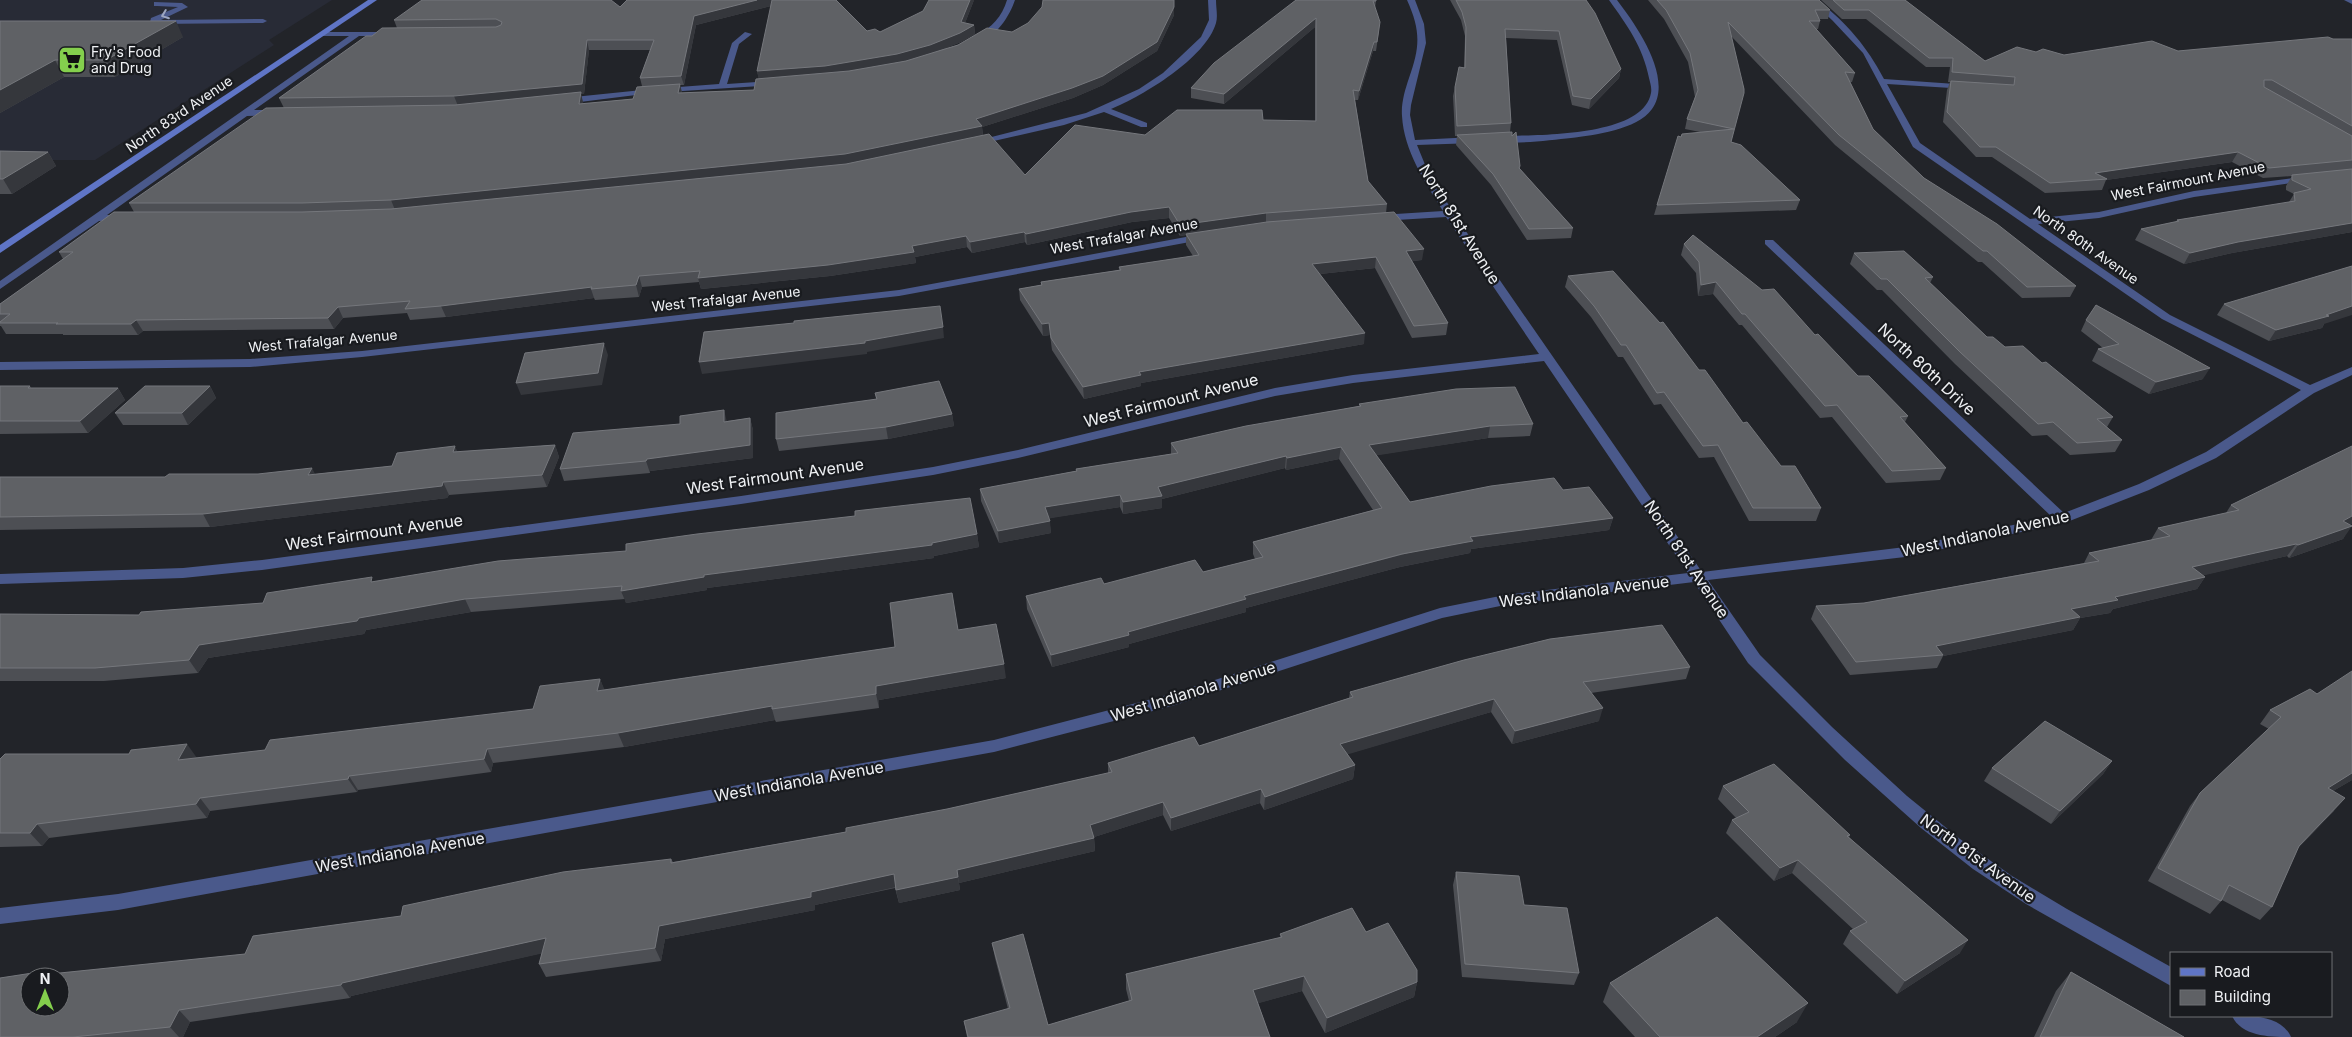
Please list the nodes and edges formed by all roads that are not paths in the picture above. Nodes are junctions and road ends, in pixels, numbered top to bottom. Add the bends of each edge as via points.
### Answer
1 (373, 0) edge
2 (1011, 0) edge
3 (1212, 0) edge
4 (1411, 0) edge
5 (1613, 0) edge
6 (1814, 0) edge
7 (2348, 0) edge
8 (2352, 2) edge
9 (157, 4) dead end
10 (264, 21) dead end
11 (404, 33) edge
12 (322, 34) junction
13 (357, 34) junction
14 (748, 34) dead end
15 (968, 44) edge
16 (1883, 81) junction
17 (781, 83) edge
18 (722, 86) junction
19 (1979, 88) edge
20 (557, 102) edge
21 (1106, 109) junction
22 (244, 113) junction
23 (283, 113) edge
24 (1144, 125) dead end
25 (1413, 143) junction
26 (964, 145) edge
27 (2314, 177) edge
28 (1449, 214) junction
29 (96, 218) junction
30 (134, 218) edge
31 (1373, 219) edge
32 (2030, 222) junction
33 (1216, 235) edge
34 (1769, 242) dead end
35 (0, 250) edge
36 (0, 286) edge
37 (1548, 357) junction
38 (0, 366) edge
39 (2352, 370) edge
40 (2310, 390) junction
41 (2062, 519) junction
42 (1700, 577) junction
43 (0, 579) edge
44 (0, 916) edge
45 (2170, 976) edge
46 (2244, 1017) edge
47 (2281, 1037) edge

1 - 12 main road, North 83rd Avenue
2 - 15 street via 999,24
3 - 21 street via 1212,26 1196,48 1164,78
4 - 25 street, North 81st Avenue via 1422,33 1422,45 1407,99 1406,116
5 - 25 street via 1636,30 1650,63 1655,92 1644,112 1608,130
6 - 16 street, North 80th Avenue via 1866,52
7 - 8 street
9 -> 10 street via 184,7 154,22
11 - 13 street
12 - 13 street
12 - 35 main road, North 83rd Avenue
13 - 22 street
14 - 18 street via 736,43
16 - 19 street
16 - 32 street, North 80th Avenue via 1916,145
17 - 18 street
18 - 20 street
21 - 24 street
21 - 26 street
22 - 23 street
22 - 29 street
25 - 28 street, North 81st Avenue
27 - 32 street, West Fairmount Avenue via 2202,192 2099,215
28 - 31 street
28 - 37 street, North 81st Avenue
29 - 30 street
29 - 36 street
32 - 40 street, North 80th Avenue via 2166,317
33 - 38 street, West Trafalgar Avenue via 899,293 352,356 250,363
34 - 41 street, North 80th Drive
37 - 42 street, North 81st Avenue
37 - 43 street, West Fairmount Avenue via 1353,379 1285,391 1018,454 933,471 741,500 262,565 183,573
39 - 40 street, West Indianola Avenue
40 - 41 street, West Indianola Avenue via 2211,455 2144,487
41 - 42 street, West Indianola Avenue via 1905,552
42 - 44 street, West Indianola Avenue via 1505,600 1440,613 1172,700 994,746 118,902
42 - 45 street, North 81st Avenue via 1754,659 1808,716 1879,781 1955,845 2059,916
46 - 47 street

